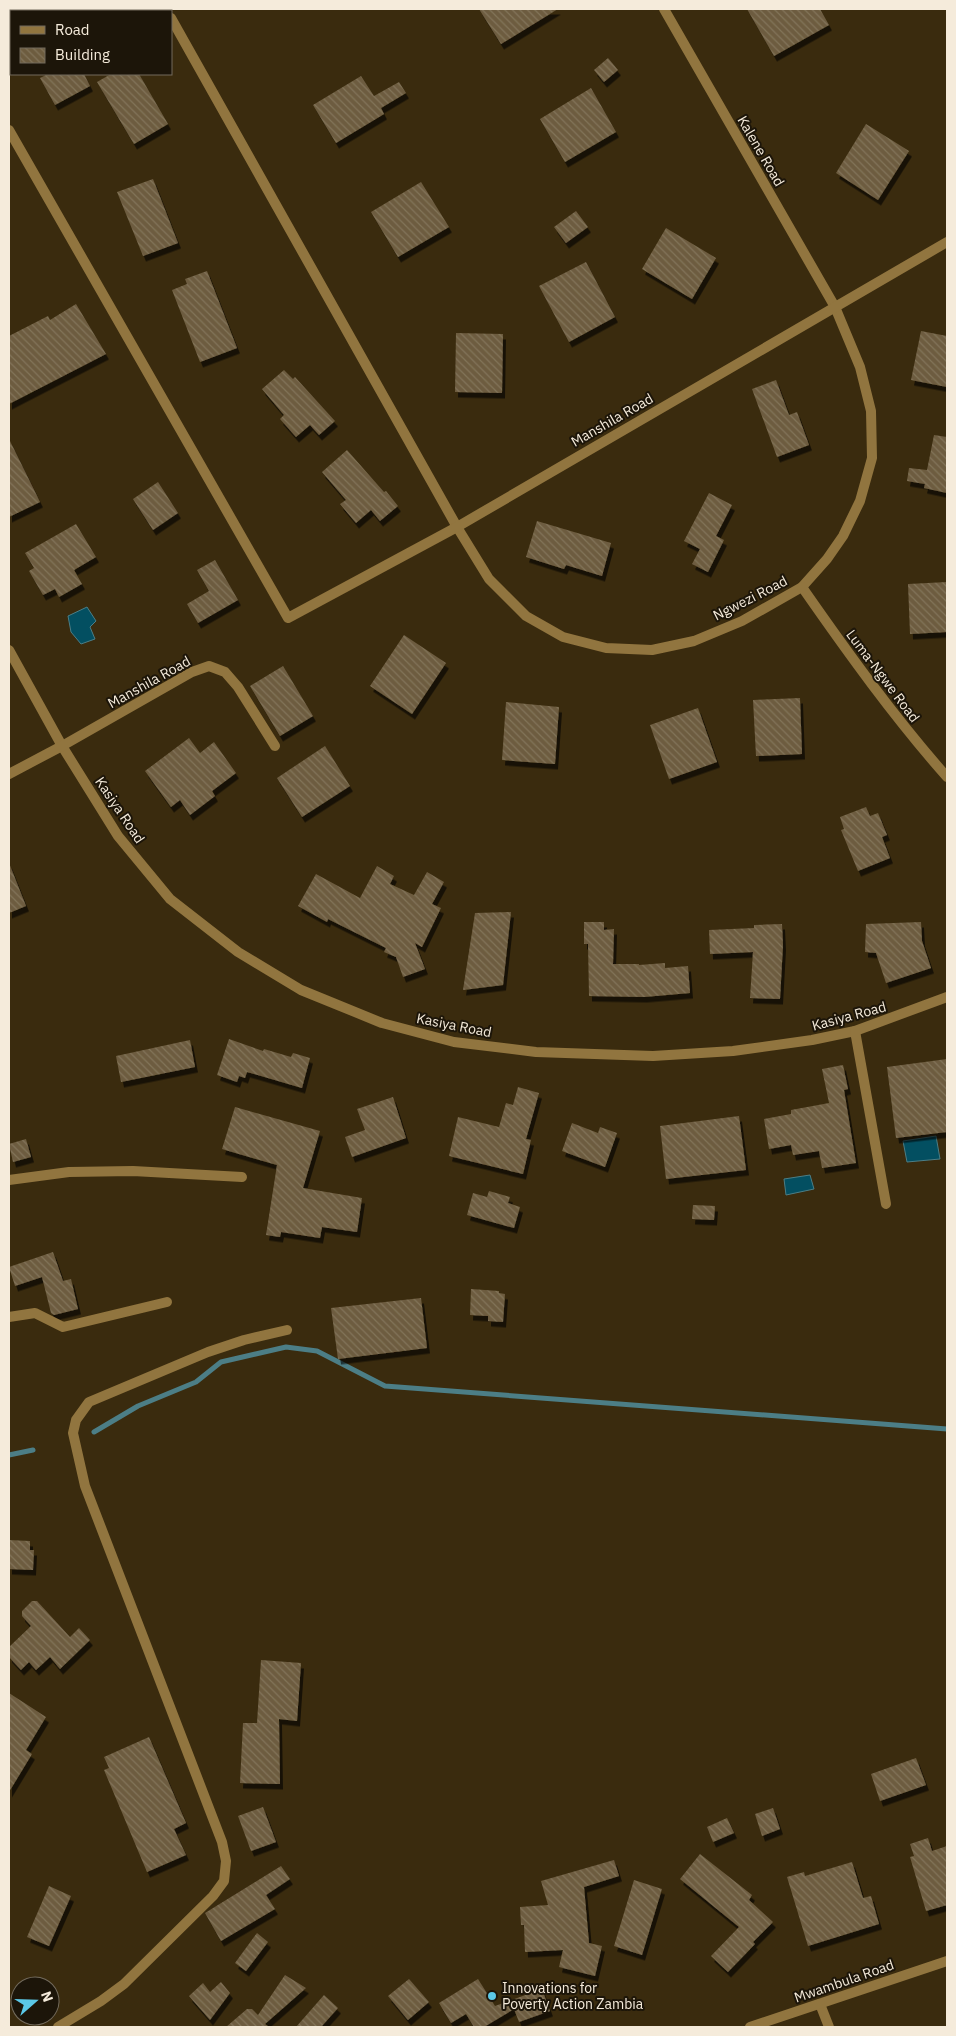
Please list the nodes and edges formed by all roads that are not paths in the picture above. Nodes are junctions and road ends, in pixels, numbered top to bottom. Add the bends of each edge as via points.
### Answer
1 (664, 9) edge
2 (172, 20) edge
3 (9, 130) edge
4 (947, 242) edge
5 (835, 307) junction
6 (457, 527) junction
7 (802, 587) junction
8 (9, 650) edge
9 (62, 746) junction
10 (275, 746) dead end
11 (9, 774) edge
12 (947, 778) edge
13 (947, 997) edge
14 (856, 1031) junction
15 (242, 1177) dead end
16 (9, 1180) edge
17 (886, 1204) dead end
18 (167, 1302) dead end
19 (9, 1317) edge
20 (287, 1330) dead end
21 (947, 1961) edge
22 (820, 2004) junction
23 (58, 2027) edge
24 (750, 2027) edge
25 (829, 2027) edge

1 - 5 street, Kalene Road
2 - 6 street, Ngwezi Road
3 - 6 street, Manshila Road via 288,618
4 - 5 street, Manshila Road
5 - 6 street, Manshila Road
5 - 7 street, Ngwezi Road via 860,367 871,411 872,458 860,501 843,536
6 - 7 street, Ngwezi Road via 488,579 526,616 563,637 606,648 652,650 694,641 742,620
7 - 12 street, Luma-Ngwe Road via 854,663
8 - 9 street, Kasiya Road
9 - 10 street, Manshila Road via 192,672 209,666 225,672 238,687
9 - 11 street, Manshila Road
9 - 14 street, Kasiya Road via 118,836 170,899 238,952 302,990 382,1023 454,1042 536,1052 653,1056 733,1052
13 - 14 street, Kasiya Road
14 - 17 street
15 - 16 street via 133,1171 69,1172
18 - 19 street via 64,1327 35,1313
20 - 23 street via 217,1349 131,1384 89,1402 76,1420 73,1433 85,1486 226,1861 224,1881 213,1896 144,1965 101,2001
21 - 22 street, Mwambula Road
22 - 24 street, Mwambula Road
22 - 25 street

